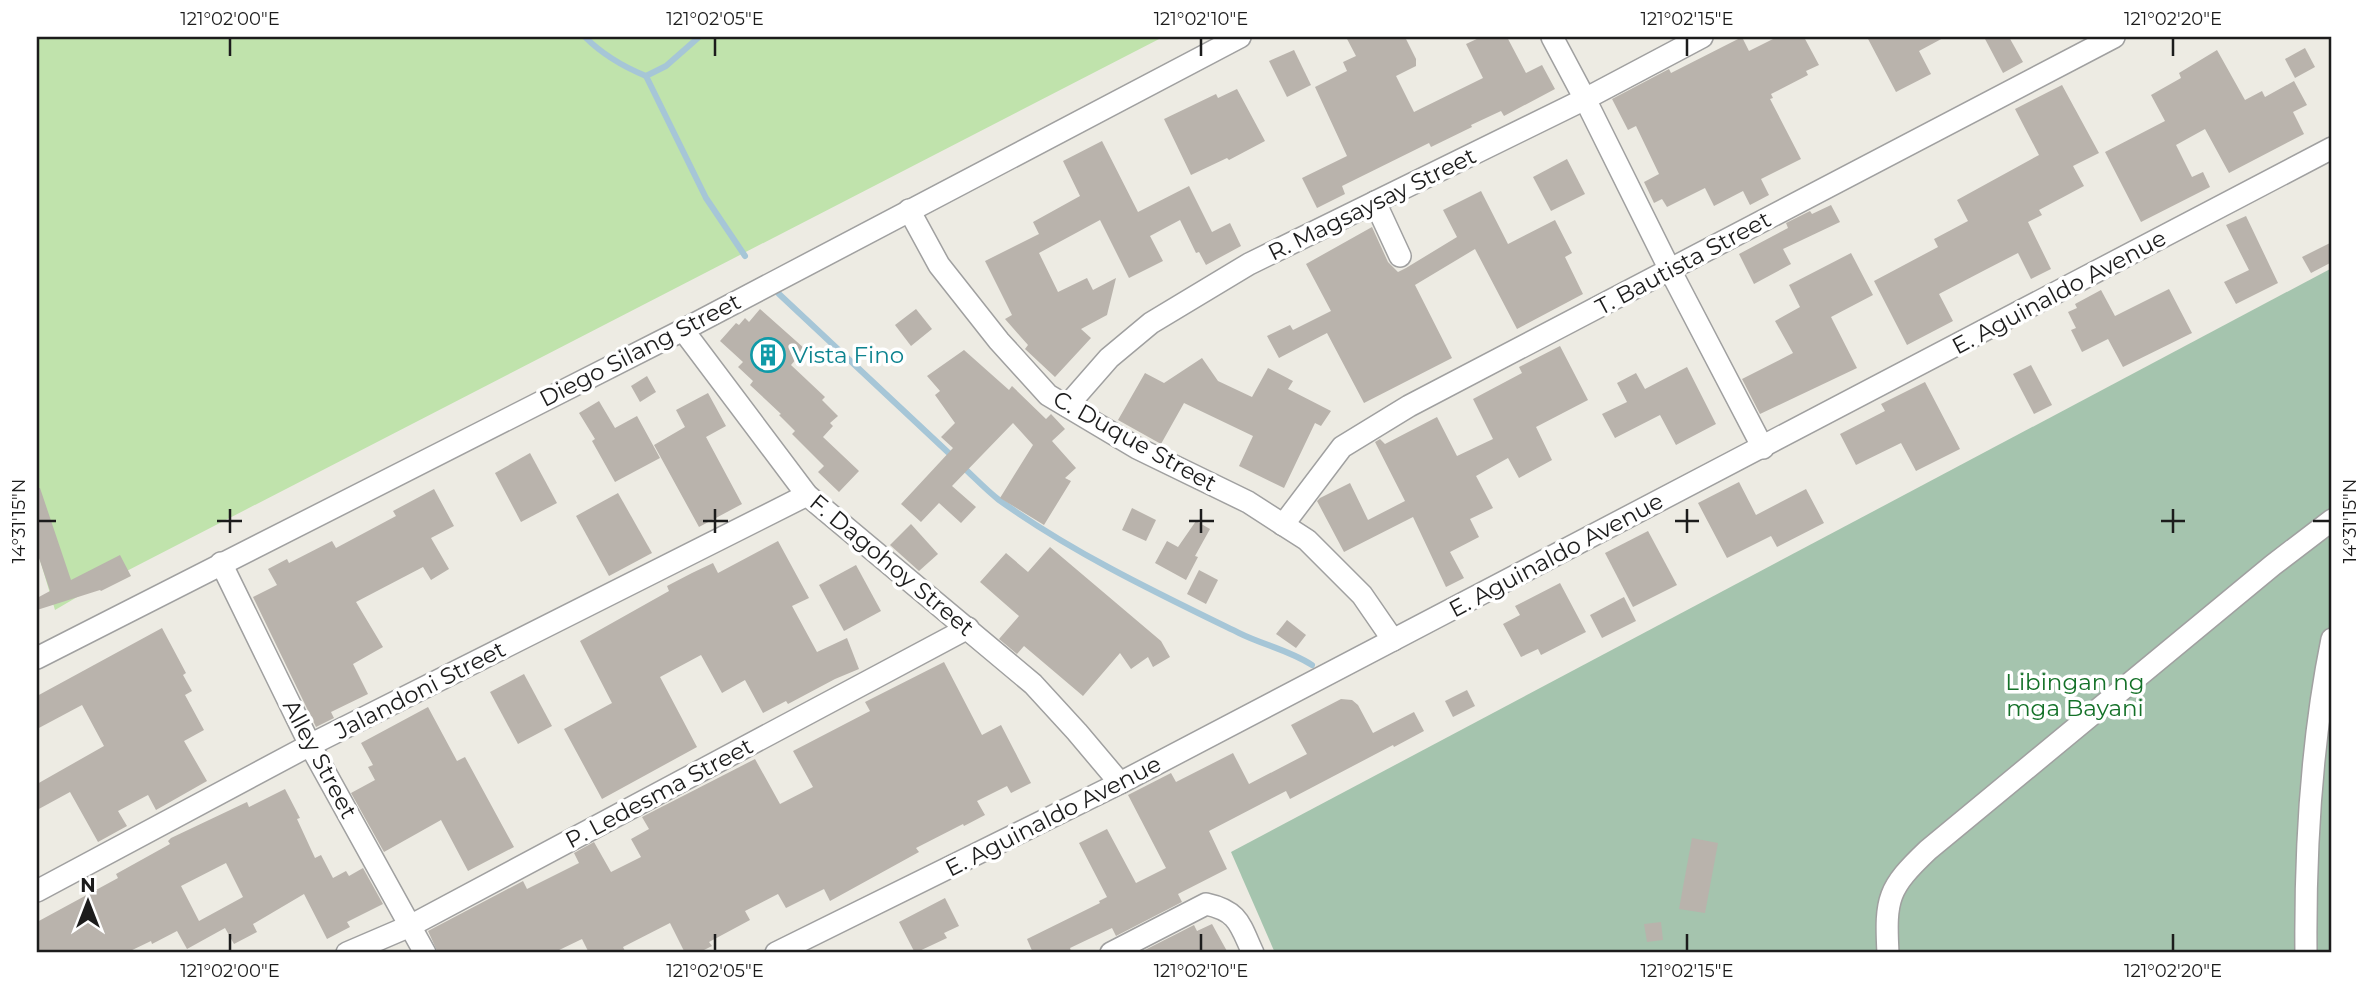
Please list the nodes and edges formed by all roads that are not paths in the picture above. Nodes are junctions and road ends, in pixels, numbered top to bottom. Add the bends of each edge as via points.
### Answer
1 (1240, 37) edge
2 (1552, 37) edge
3 (1702, 37) edge
4 (2114, 37) edge
5 (1585, 99) junction
6 (2332, 148) edge
7 (1376, 202) junction
8 (909, 210) junction
9 (1400, 256) dead end
10 (1670, 270) junction
11 (683, 330) junction
12 (1067, 406) junction
13 (1763, 448) junction
14 (807, 495) junction
15 (2332, 520) edge
16 (1283, 525) junction
17 (221, 563) junction
18 (968, 628) junction
19 (2332, 639) edge
20 (1393, 640) junction
21 (37, 658) edge
22 (310, 745) junction
23 (1120, 783) junction
24 (37, 891) edge
25 (410, 926) junction
26 (347, 953) edge
27 (425, 953) edge
28 (776, 953) edge
29 (1111, 953) edge
30 (1253, 953) edge
31 (1888, 953) edge
32 (2306, 953) edge

1 - 8 street, Diego Silang Street
2 - 5 street
3 - 5 street, R. Magsaysay Street
4 - 10 street, T. Bautista Street
5 - 7 street, R. Magsaysay Street
5 - 10 street
6 - 13 street, E. Aguinaldo Avenue
7 - 9 street
7 - 12 street, R. Magsaysay Street via 1249,264 1151,323 1109,358
8 - 11 street, Diego Silang Street
8 - 12 street, C. Duque Street via 939,265 999,341 1048,395
10 - 13 street
10 - 16 street, T. Bautista Street via 1409,406 1342,447
11 - 14 street, F. Dagohoy Street
11 - 17 street, Diego Silang Street
12 - 16 street, C. Duque Street
13 - 20 street, E. Aguinaldo Avenue
14 - 18 street, F. Dagohoy Street
14 - 22 street, Jalandoni Street
15 - 31 street via 1901,876 1889,900
16 - 20 street, C. Duque Street via 1307,540 1363,595
17 - 21 street, Diego Silang Street
17 - 22 street, Alley Street
18 - 23 street, F. Dagohoy Street via 1033,684
18 - 25 street, P. Ledesma Street
19 - 32 street via 2313,767 2305,880
20 - 23 street, E. Aguinaldo Avenue
22 - 24 street, Jalandoni Street
22 - 25 street, Alley Street
23 - 28 street, E. Aguinaldo Avenue
25 - 26 street, P. Ledesma Street
25 - 27 street, Alley Street
29 - 30 street via 1206,904 1224,907 1238,920

